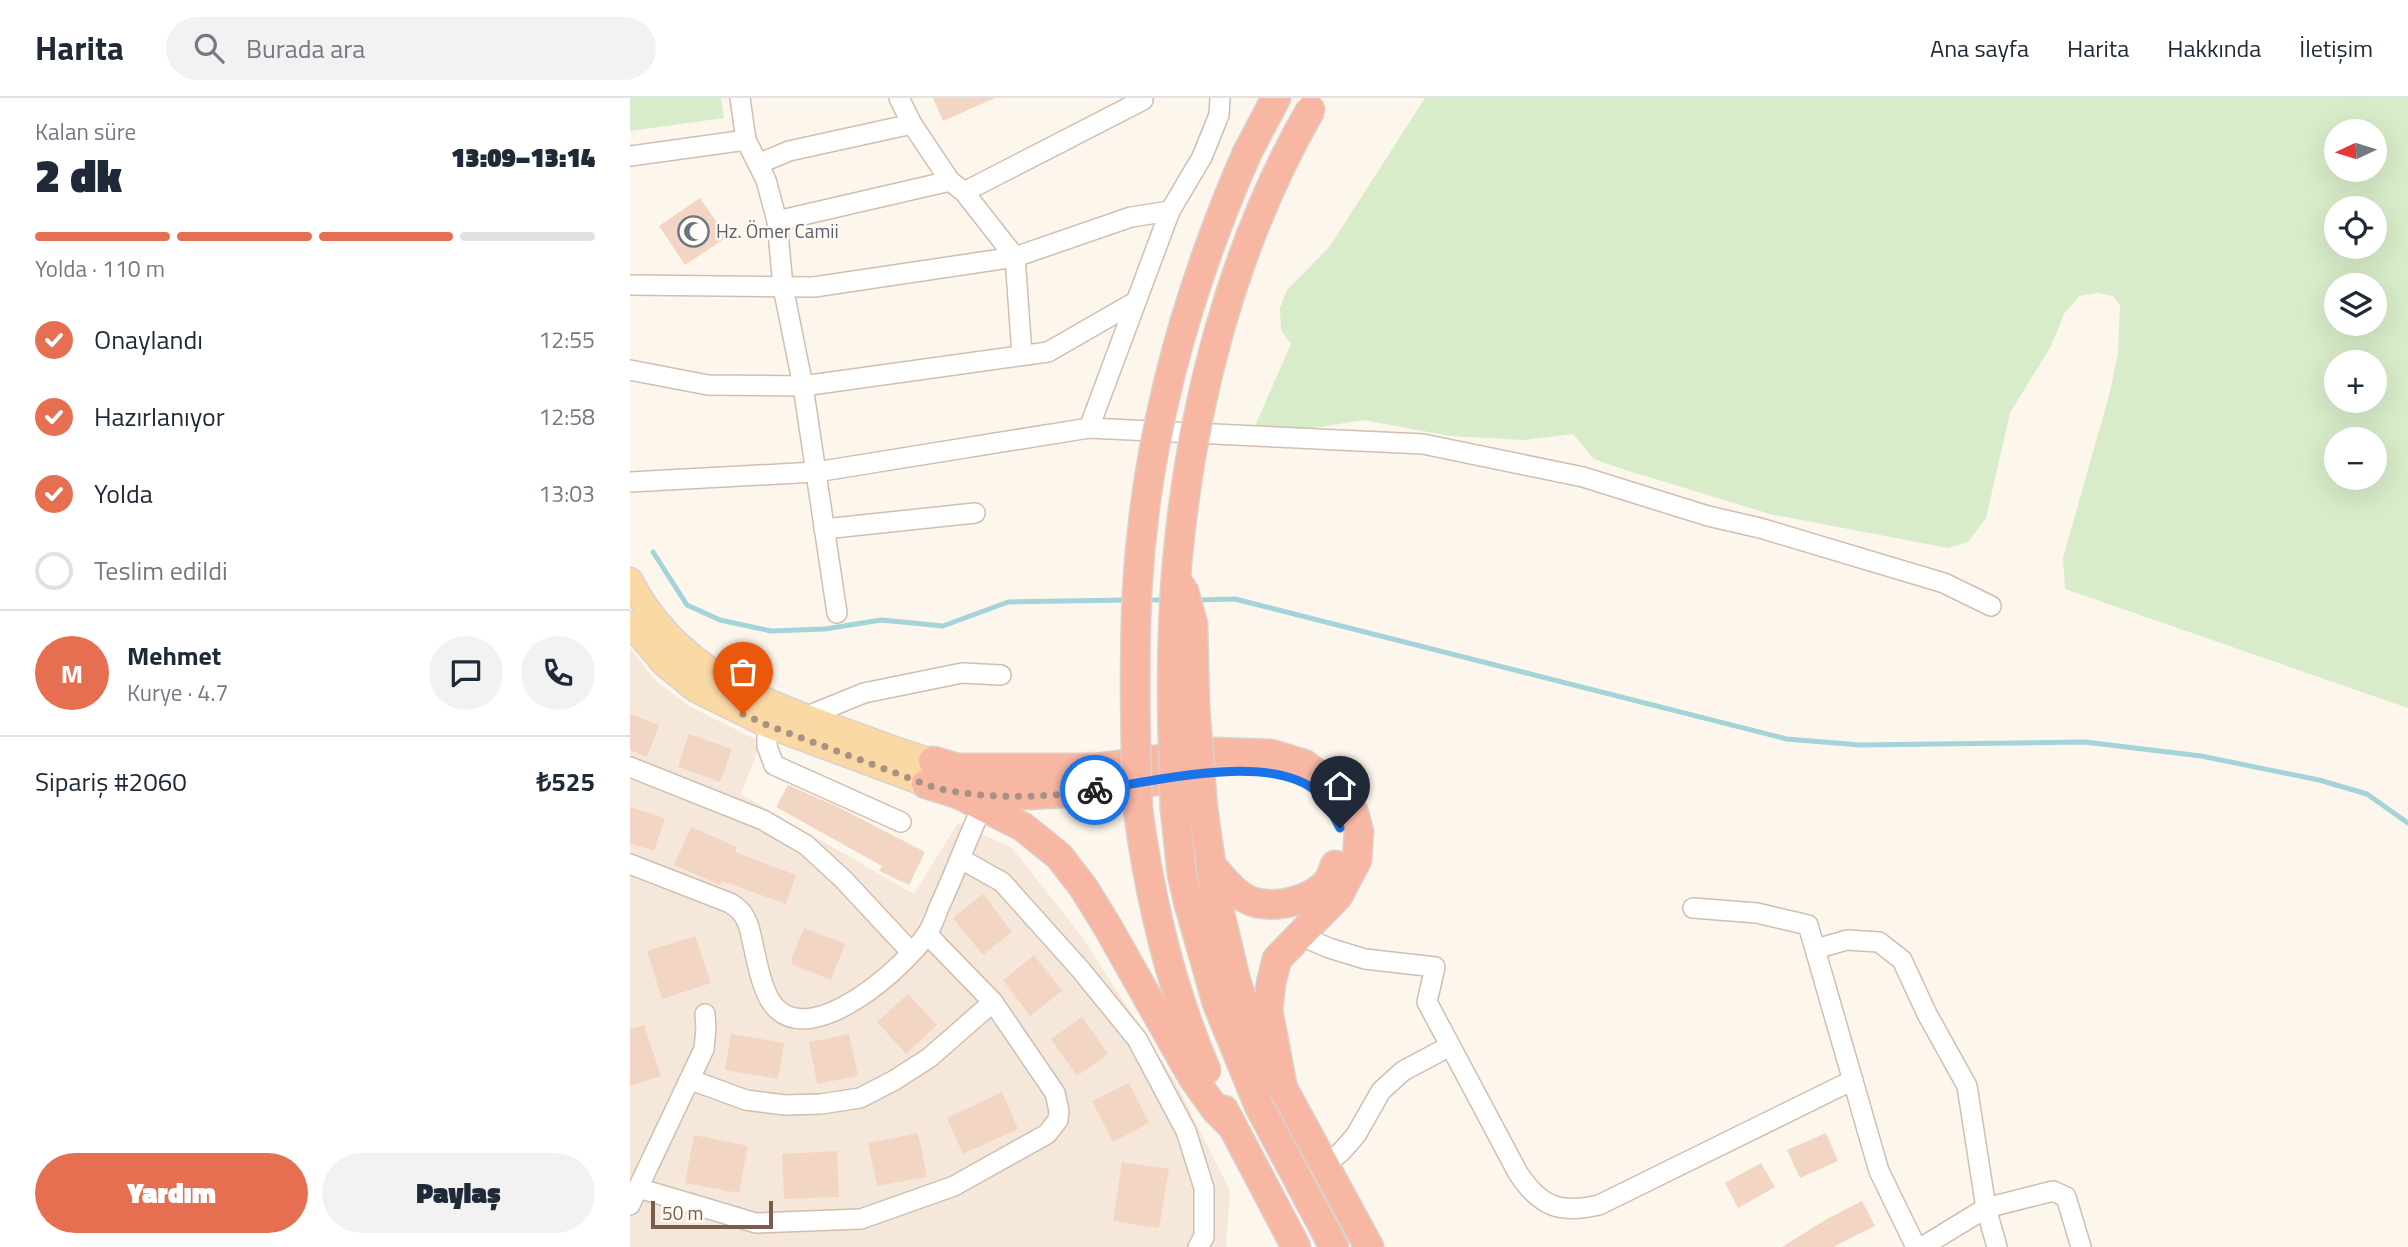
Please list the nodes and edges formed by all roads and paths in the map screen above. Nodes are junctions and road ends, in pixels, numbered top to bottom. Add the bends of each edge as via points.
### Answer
1 (740, 98) edge
2 (899, 98) edge
3 (1220, 98) edge
4 (1276, 98) edge
5 (1143, 100) dead end
6 (1314, 104) edge
7 (912, 124) junction
8 (746, 141) junction
9 (630, 156) edge
10 (758, 164) junction
11 (957, 187) junction
12 (1170, 211) junction
13 (777, 221) junction
14 (1015, 257) junction
15 (630, 285) edge
16 (783, 287) junction
17 (1135, 302) junction
18 (1022, 355) junction
19 (630, 370) edge
20 (803, 386) junction
21 (1089, 428) junction
22 (816, 472) junction
23 (630, 482) edge
24 (975, 513) dead end
25 (824, 529) junction
26 (1177, 564) junction
27 (630, 580) edge
28 (1991, 606) dead end
29 (837, 613) dead end
30 (630, 624) edge
31 (1001, 676) dead end
32 (805, 716) junction
33 (767, 725) junction
34 (630, 767) edge
35 (929, 773) junction
36 (970, 800) junction
37 (901, 822) dead end
38 (961, 859) junction
39 (630, 864) edge
40 (1211, 865) junction
41 (1693, 908) dead end
42 (927, 934) junction
43 (1299, 935) junction
44 (1816, 949) junction
45 (911, 952) junction
46 (993, 1002) junction
47 (705, 1014) dead end
48 (1450, 1046) junction
49 (691, 1080) junction
50 (1853, 1080) junction
51 (1282, 1084) junction
52 (1232, 1126) junction
53 (1325, 1165) junction
54 (1267, 1194) junction
55 (634, 1196) edge
56 (1986, 1208) junction
57 (1198, 1247) edge
58 (1285, 1247) edge
59 (1296, 1247) edge
60 (1334, 1247) edge
61 (1369, 1247) edge
62 (1916, 1247) edge
63 (1922, 1247) edge
64 (1997, 1247) edge
65 (2081, 1247) edge

1 - 8 street
2 - 7 street
3 - 12 street via 1219,115 1202,157
4 - 52 highway, bridge via 1247,153 1194,290 1153,462 1138,591 1138,810 1155,915 1180,1006
5 - 11 street
6 - 26 highway, bridge via 1270,188 1232,290 1194,441
7 - 10 street via 789,151
7 - 11 street
8 - 9 street
8 - 10 street
10 - 13 street
11 - 13 street
11 - 14 street
12 - 14 street via 1131,216
12 - 17 street
13 - 16 street
14 - 16 street via 814,287
14 - 18 street
15 - 16 street
16 - 20 street
17 - 18 street via 1048,352
17 - 21 street
18 - 20 street
19 - 20 street via 708,385
20 - 22 street
21 - 22 street
21 - 28 street via 1423,444 1491,456 1583,477 1944,583
22 - 23 street
22 - 25 street
24 - 25 street
25 - 29 street
26 - 40 highway, bridge via 1194,624 1195,707
26 - 60 highway, bridge via 1172,672 1175,809 1182,874 1200,950 1234,1048 1259,1106
27 - 32 main road via 643,606 681,649 713,673
30 - 33 main road via 664,664 696,690
31 - 32 street via 962,673 876,690
32 - 35 main road
33 - 35 main road
33 - 37 street via 767,746 774,765
34 - 45 street via 763,820 806,845
35 - 36 highway
35 - 43 highway via 957,768 1095,768 1214,752 1271,754 1304,764 1336,788 1354,813 1359,832 1357,860 1338,895
36 - 38 street
36 - 40 highway via 1080,792 1246,771 1273,774 1315,790 1340,828 1340,853 1328,881 1291,902 1256,903 1226,883
36 - 52 highway via 1023,827 1059,856 1106,924 1194,1078
38 - 42 street
38 - 57 street via 1002,882 1137,1040 1186,1131 1204,1188 1203,1237
39 - 45 street via 739,908 746,917 766,995 791,1019 815,1019 846,1006
40 - 51 highway via 1254,1035
41 - 44 street via 1757,913 1808,925
42 - 45 street
42 - 46 street
43 - 48 street via 1365,959 1435,967 1427,1002
43 - 51 highway via 1277,959 1270,982 1268,1010
44 - 50 street
44 - 56 street via 1847,940 1879,942 1902,960 1967,1086
46 - 49 street via 929,1058 860,1098 785,1105 746,1100
46 - 55 street via 1055,1093 1058,1120 1047,1134 954,1186 861,1219 756,1223
47 - 49 street via 704,1049
48 - 50 street via 1529,1190 1547,1203 1574,1211 1599,1205
48 - 53 street via 1404,1071 1381,1091 1356,1135
49 - 55 street
50 - 62 street via 1879,1171
51 - 53 highway
52 - 54 highway
53 - 61 highway
54 - 58 highway
54 - 59 highway
56 - 63 street
56 - 64 street
56 - 65 street via 2059,1192 2066,1197

